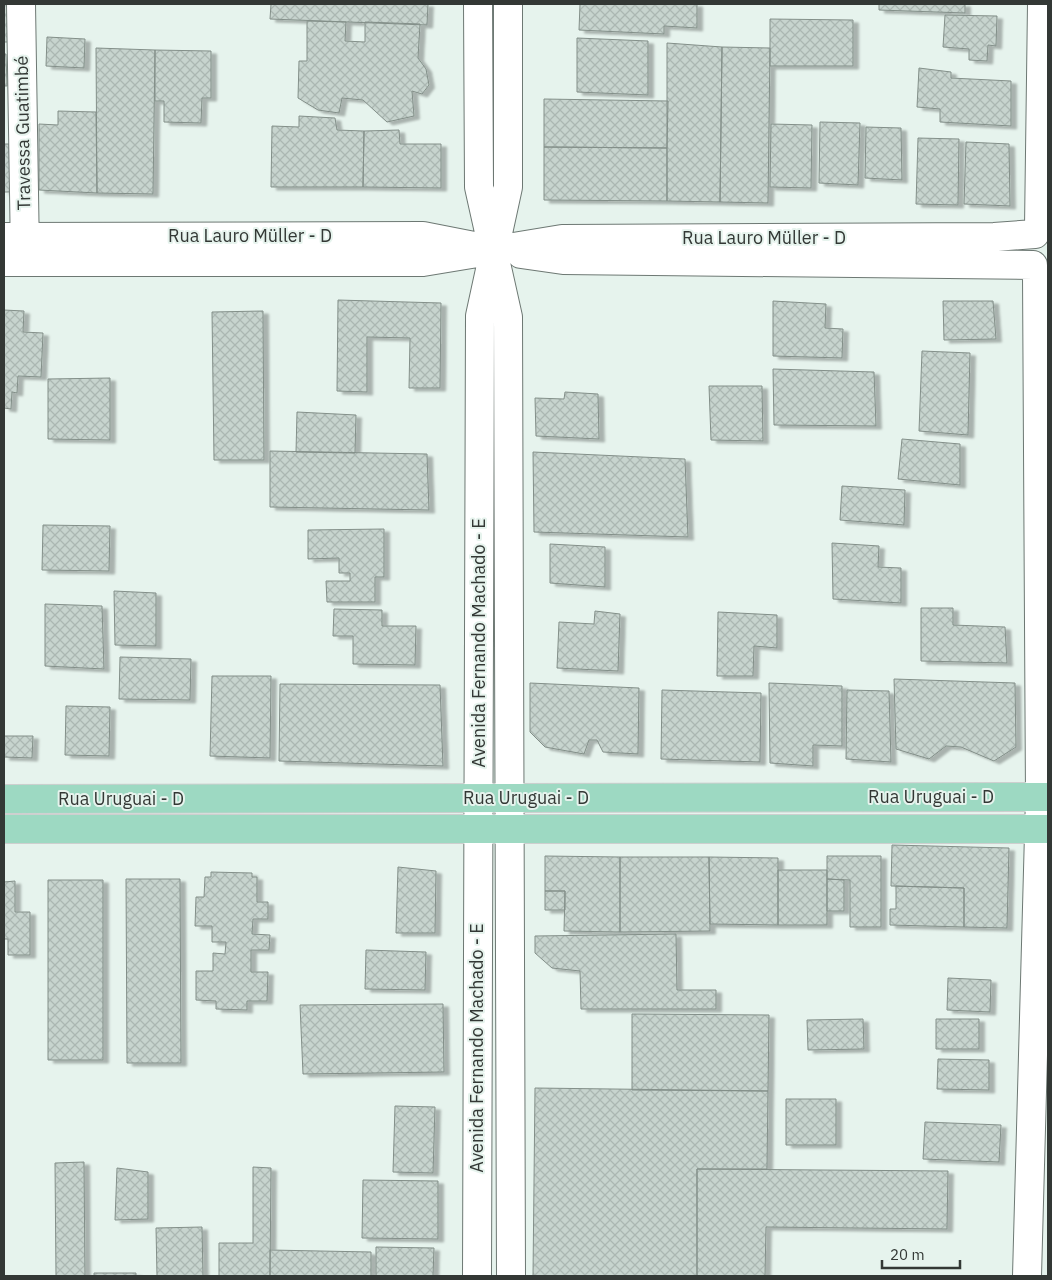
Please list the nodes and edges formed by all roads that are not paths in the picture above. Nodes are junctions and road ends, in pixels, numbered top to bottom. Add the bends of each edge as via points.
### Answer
1 (21, 4) edge
2 (478, 4) edge
3 (508, 4) edge
4 (1042, 4) edge
5 (1041, 228) edge
6 (14, 249) edge
7 (494, 250) junction
8 (760, 250) junction
9 (1039, 273) edge
10 (1042, 512) edge
11 (480, 527) junction
12 (509, 528) junction
13 (1044, 797) edge
14 (478, 798) junction
15 (510, 798) junction
16 (4, 799) edge
17 (4, 829) edge
18 (478, 829) junction
19 (509, 829) junction
20 (1044, 829) edge
21 (477, 1103) junction
22 (510, 1104) junction
23 (476, 1276) edge
24 (510, 1276) edge
25 (1027, 1276) edge

1 - 6 street, Travessa Guatimbé
2 - 7 street, Avenida Fernando Machado - E via 479,187
3 - 7 street, Avenida Fernando Machado - E via 508,188
4 - 5 street
5 - 8 street, Rua Lauro Müller - D via 994,237
5 - 9 street via 1030,253
6 - 7 street, Rua Lauro Müller - D via 316,249 423,262
7 - 8 street, Rua Lauro Müller - D via 563,260
7 - 11 street, Avenida Fernando Machado - E via 480,316
7 - 12 street, Avenida Fernando Machado - E via 508,317
8 - 9 street, Rua Lauro Müller - D
9 - 10 street
10 - 13 street
11 - 12 street
11 - 14 street, Avenida Fernando Machado - E
12 - 15 street, Avenida Fernando Machado - E
13 - 15 main road, Rua Uruguai - D
13 - 20 street
14 - 15 main road, Rua Uruguai - D
14 - 16 main road, Rua Uruguai - D
14 - 18 street, Avenida Fernando Machado - E
15 - 19 street, Avenida Fernando Machado - E
17 - 18 main road, Rua Uruguai - D
18 - 19 main road, Rua Uruguai - D
18 - 21 street, Avenida Fernando Machado - E
19 - 20 main road, Rua Uruguai - D
19 - 22 street, Avenida Fernando Machado - E
20 - 25 street
21 - 22 street
21 - 23 street, Avenida Fernando Machado - E
22 - 24 street, Avenida Fernando Machado - E

